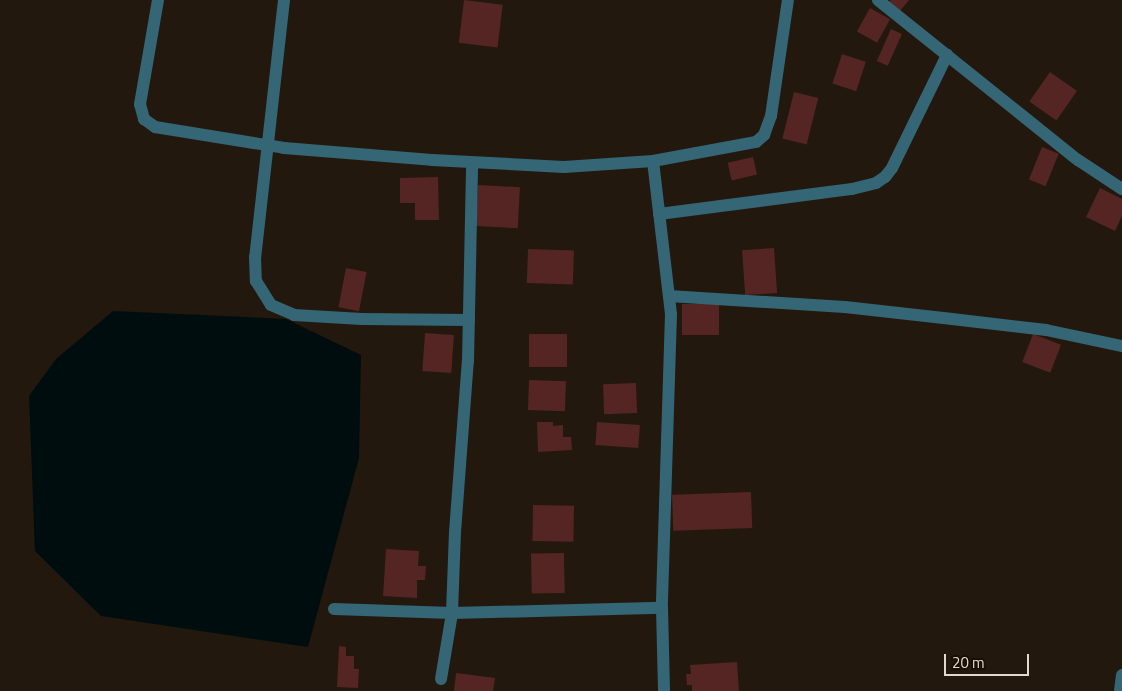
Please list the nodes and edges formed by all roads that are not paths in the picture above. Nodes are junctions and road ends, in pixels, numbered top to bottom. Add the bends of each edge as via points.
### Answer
1 (158, 0) edge
2 (284, 0) edge
3 (788, 0) edge
4 (878, 0) edge
5 (947, 55) junction
6 (268, 146) junction
7 (652, 161) junction
8 (472, 162) junction
9 (1122, 189) edge
10 (659, 214) junction
11 (669, 296) junction
12 (469, 320) junction
13 (1122, 346) edge
14 (662, 608) junction
15 (334, 610) dead end
16 (452, 613) junction
17 (1122, 675) edge
18 (441, 679) dead end
19 (664, 691) edge
20 (1120, 691) edge

1 - 6 street via 140,104 144,119 155,127
2 - 6 street
3 - 7 street via 771,116 764,135 745,146
4 - 5 street
5 - 9 street via 1078,160
5 - 10 street via 892,168 876,183 852,189
6 - 8 street
6 - 12 street via 255,257 256,281 271,305 294,315
7 - 8 street via 564,167
7 - 10 street
8 - 12 street
10 - 11 street
11 - 13 street via 845,307 1046,330
11 - 14 street
12 - 16 street
14 - 16 street
14 - 19 street
15 - 16 street
16 - 18 street
17 - 20 street

